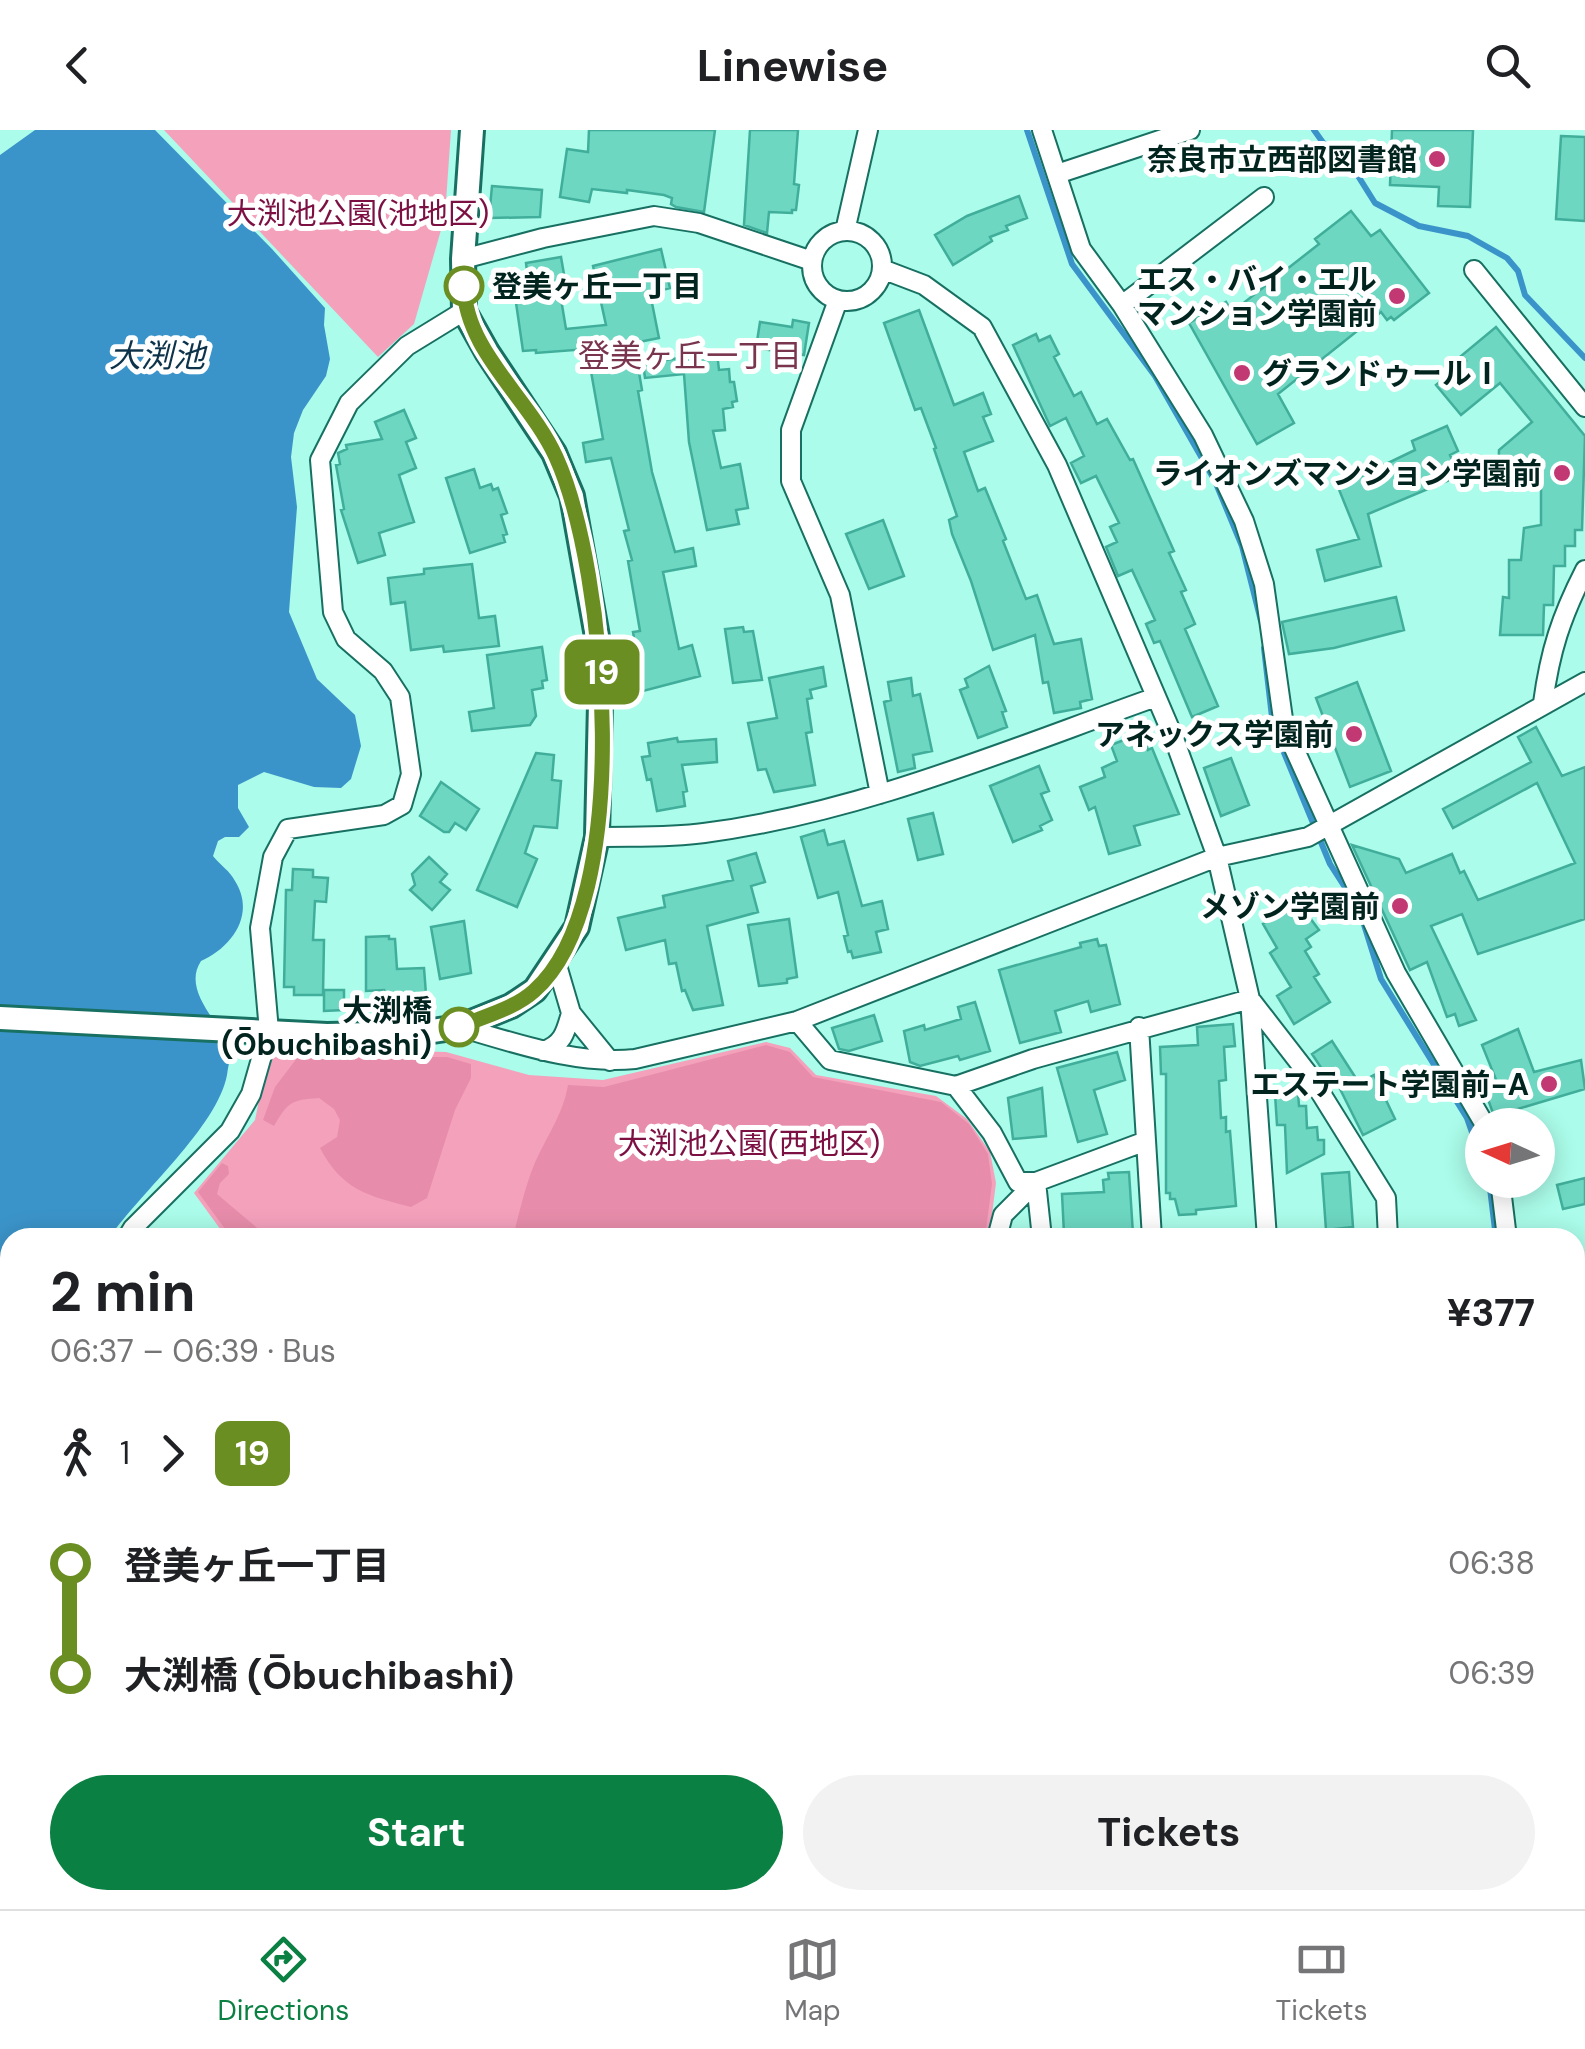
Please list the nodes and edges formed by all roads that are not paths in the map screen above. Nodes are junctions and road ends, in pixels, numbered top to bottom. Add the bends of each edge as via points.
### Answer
1 (472, 130) edge
2 (868, 130) edge
3 (1042, 130) edge
4 (1190, 130) edge
5 (1057, 174) junction
6 (1264, 197) dead end
7 (845, 231) junction
8 (463, 259) junction
9 (812, 261) junction
10 (882, 269) junction
11 (1474, 270) dead end
12 (838, 300) junction
13 (1122, 305) junction
14 (464, 311) junction
15 (1585, 406) edge
16 (1585, 570) edge
17 (1585, 682) edge
18 (1156, 697) junction
19 (1543, 703) junction
20 (880, 794) junction
21 (1320, 831) junction
22 (597, 837) junction
23 (1218, 857) junction
24 (556, 962) junction
25 (1250, 999) junction
26 (571, 1012) junction
27 (0, 1018) edge
28 (796, 1021) junction
29 (459, 1027) junction
30 (1139, 1028) junction
31 (268, 1030) junction
32 (543, 1051) junction
33 (610, 1061) junction
34 (956, 1086) junction
35 (1474, 1108) edge
36 (1146, 1141) junction
37 (1036, 1182) junction
38 (1502, 1198) edge
39 (137, 1228) edge
40 (1000, 1228) edge
41 (1041, 1228) edge
42 (1151, 1228) edge
43 (1266, 1228) edge
44 (1388, 1228) edge
45 (1506, 1228) edge

1 - 8 street
2 - 7 street
3 - 5 street
4 - 5 street
5 - 13 street via 1080,249
6 - 13 street
7 - 9 street via 827,237
7 - 10 street via 873,242
8 - 9 street via 654,216 700,223
8 - 14 street
9 - 12 street via 822,290
10 - 12 street via 866,296
10 - 18 street via 924,285 982,327 1057,465
11 - 15 street
12 - 20 street via 791,430 791,481 840,595
13 - 21 street via 1203,435 1244,521 1264,584 1284,726
14 - 22 street via 554,452 572,496 602,659
14 - 31 street via 407,346 349,403 320,460 333,612 346,639 383,671 400,697 411,774 402,805 384,815 288,829 273,858 260,928
16 - 19 street via 1549,654
17 - 19 street
18 - 20 street
18 - 23 street
19 - 21 street
20 - 22 street via 701,834
21 - 23 street
21 - 35 street
22 - 24 street via 577,927
23 - 25 street
23 - 28 street
24 - 26 street
24 - 29 street via 536,990
25 - 30 street
25 - 43 street
25 - 44 street via 1312,1080 1386,1198
26 - 32 street via 562,1039
26 - 33 street
27 - 31 street
28 - 33 street
28 - 34 street via 830,1060
29 - 31 street via 376,1036
29 - 32 street
30 - 34 street
30 - 36 street
31 - 39 street via 251,1094 230,1132
32 - 33 street
34 - 37 street via 992,1132 1018,1182
36 - 37 street
36 - 42 street
37 - 40 street via 1003,1215
37 - 41 street
38 - 45 street

